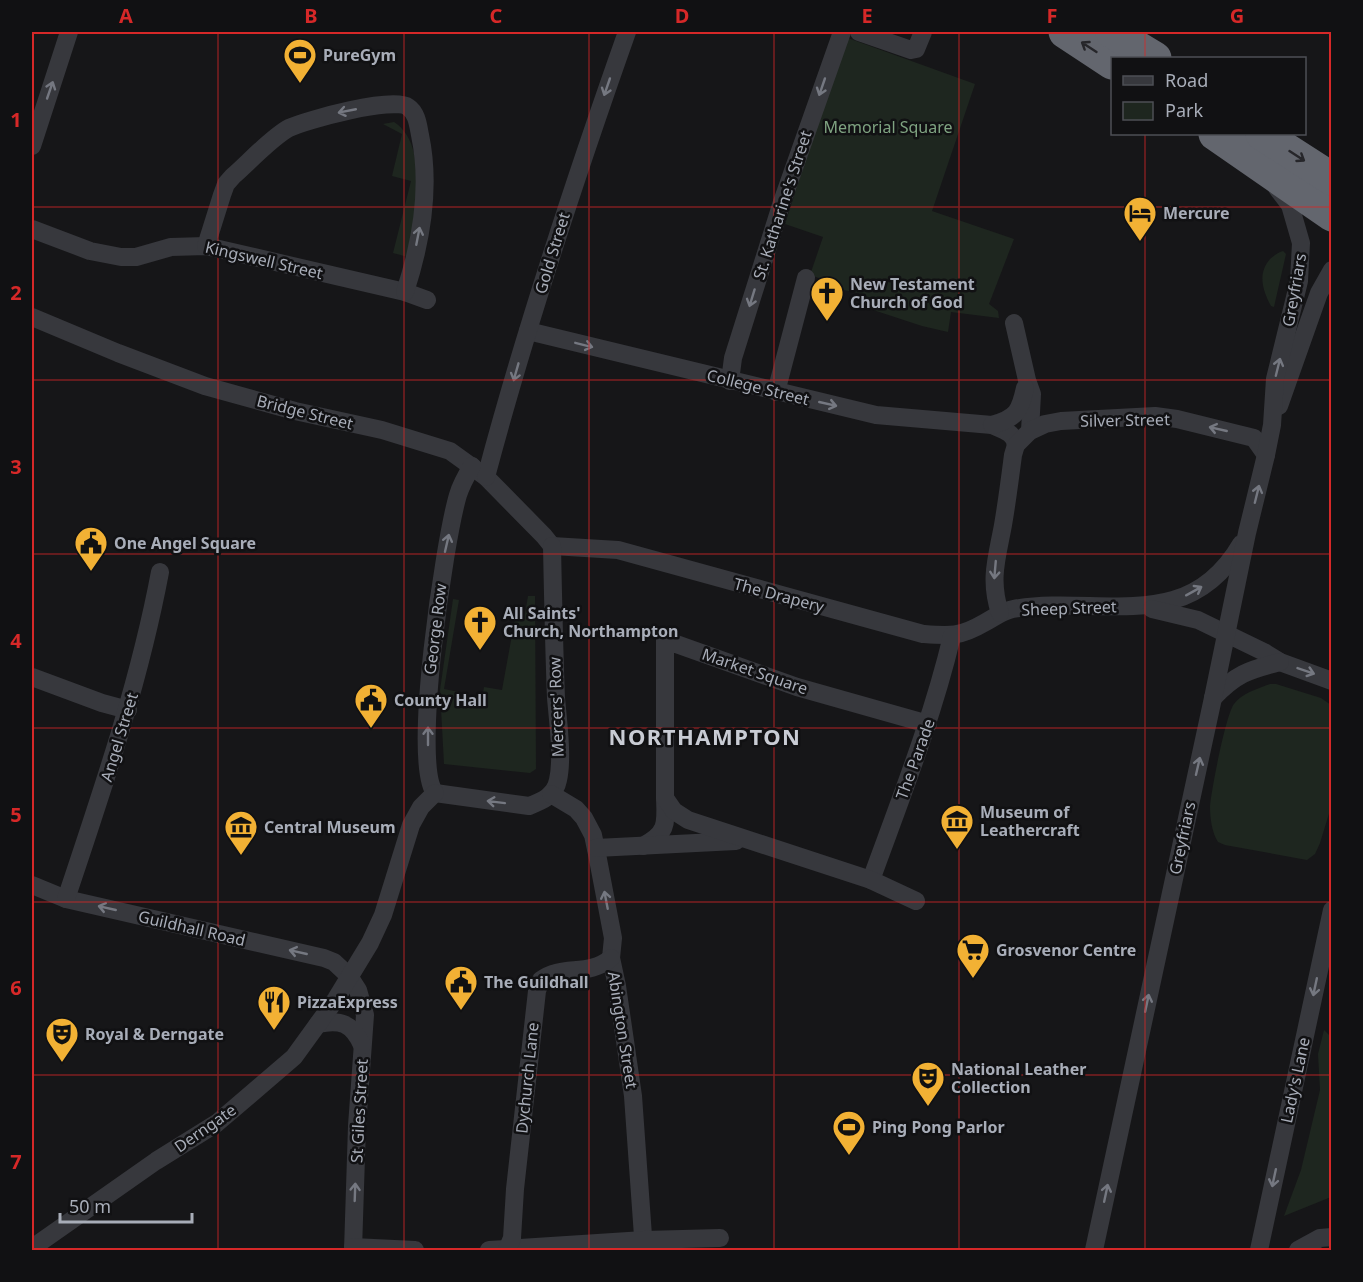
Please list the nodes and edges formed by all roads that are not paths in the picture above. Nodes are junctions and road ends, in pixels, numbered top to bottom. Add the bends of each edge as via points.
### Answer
1 (69, 32) edge
2 (627, 32) edge
3 (842, 32) edge
4 (859, 32) edge
5 (923, 32) edge
6 (1065, 32) edge
7 (1112, 32) edge
8 (1153, 57) edge
9 (1111, 62) edge
10 (1216, 135) edge
11 (1264, 135) edge
12 (32, 146) edge
13 (1260, 166) junction
14 (1332, 179) edge
15 (1332, 215) edge
16 (32, 229) edge
17 (206, 246) junction
18 (1332, 270) edge
19 (806, 278) dead end
20 (405, 292) junction
21 (428, 300) dead end
22 (32, 317) edge
23 (1014, 322) dead end
24 (528, 331) junction
25 (1027, 380) junction
26 (730, 381) junction
27 (776, 392) junction
28 (992, 425) junction
29 (1272, 425) junction
30 (1030, 431) junction
31 (1016, 445) junction
32 (1266, 455) junction
33 (479, 472) junction
34 (1247, 533) junction
35 (552, 546) junction
36 (160, 572) dead end
37 (1138, 607) junction
38 (1000, 613) junction
39 (1226, 634) junction
40 (952, 636) junction
41 (1280, 662) junction
42 (32, 677) edge
43 (1332, 681) edge
44 (1213, 698) junction
45 (128, 710) junction
46 (928, 724) junction
47 (551, 794) junction
48 (436, 795) junction
49 (665, 798) junction
50 (747, 840) junction
51 (643, 846) junction
52 (596, 848) junction
53 (871, 880) junction
54 (32, 885) edge
55 (66, 899) junction
56 (916, 901) dead end
57 (1332, 910) edge
58 (611, 958) junction
59 (349, 976) junction
60 (318, 1024) junction
61 (362, 1045) junction
62 (1332, 1237) edge
63 (720, 1238) dead end
64 (644, 1245) edge
65 (32, 1249) edge
66 (353, 1249) edge
67 (507, 1250) edge
68 (415, 1251) edge
69 (489, 1251) edge
70 (1094, 1251) edge
71 (1259, 1251) edge
72 (1298, 1251) edge

12 -> 1 street
2 -> 24 street, Gold Street
3 -> 26 street, St. Katharine's Street via 782,202 733,358
4 - 5 street via 911,50 916,49
9 -> 6 highway
7 - 8 highway
10 - 13 highway
11 -> 14 highway
13 - 15 highway
29 -> 13 street, Greyfriars via 1275,379 1299,281 1301,243 1290,205
16 - 17 street, Kingswell Street via 90,251 121,257 171,247
17 - 20 street, Kingswell Street
20 -> 17 street via 425,193 417,121 406,105 330,114 287,129 226,184
18 - 29 street, Greyfriars via 1319,293
19 - 27 street
20 - 21 street, Kingswell Street
22 - 33 street, Bridge Street via 206,386 432,444 450,451
23 - 25 street
24 -> 26 street, College Street
24 -> 33 street, Gold Street
25 - 28 street via 1021,409 1005,422
25 - 30 street via 1032,393
26 - 27 street, College Street
27 -> 28 street, College Street via 876,415
28 - 31 street, College Street via 1006,430 1015,438
29 - 32 street, Greyfriars
30 - 31 street, Silver Street
32 -> 30 street, Silver Street via 1254,438 1155,416 1061,421
31 -> 38 street via 994,564
34 -> 32 street, Greyfriars
33 - 35 street, Bridge Street
48 -> 33 street, George Row via 428,769 429,680 444,557 458,495
37 -> 34 street, Sheep Street via 1177,599 1214,578 1229,563
34 - 39 street, Greyfriars
35 - 40 street, The Drapery via 618,550 923,634
35 - 47 street, Mercers' Row via 559,752 558,781
36 - 45 street, Angel Street
37 - 38 street, Sheep Street via 1057,605
37 - 39 street, Sheep Street via 1198,620
38 - 40 street, The Drapery
39 - 41 street
39 - 44 street, Greyfriars
40 - 46 street, The Parade
41 -> 43 street
41 - 44 street via 1238,675
42 - 45 street
70 -> 44 street, Greyfriars
45 - 55 street, Angel Street
46 - 49 street, Market Square via 797,687 665,640
46 - 53 street, The Parade
47 -> 48 street via 529,806
47 - 52 street, Abington Street via 584,818
48 - 59 street, Derngate via 421,807 411,825 383,915
49 - 50 street via 674,811 688,820
49 - 51 street, Market Square via 664,829
50 - 51 street
50 - 53 street
51 - 52 street
58 -> 52 street, Abington Street via 613,938
53 - 56 street
54 - 55 street, Guildhall Road
59 -> 55 street, Guildhall Road via 324,958
57 -> 71 street, Lady's Lane
58 - 64 street, Abington Street via 633,1096
58 - 67 street, Dychurch Lane via 596,968 547,976 537,991 512,1238
59 - 60 street, Derngate
59 - 61 street, St Giles Street via 365,1015
60 - 61 street via 345,1023
60 - 65 street, Derngate via 294,1057 217,1123
66 -> 61 street, St Giles Street
62 - 72 street via 1320,1238
63 - 64 street
64 - 67 street
66 - 68 street
67 - 69 street

